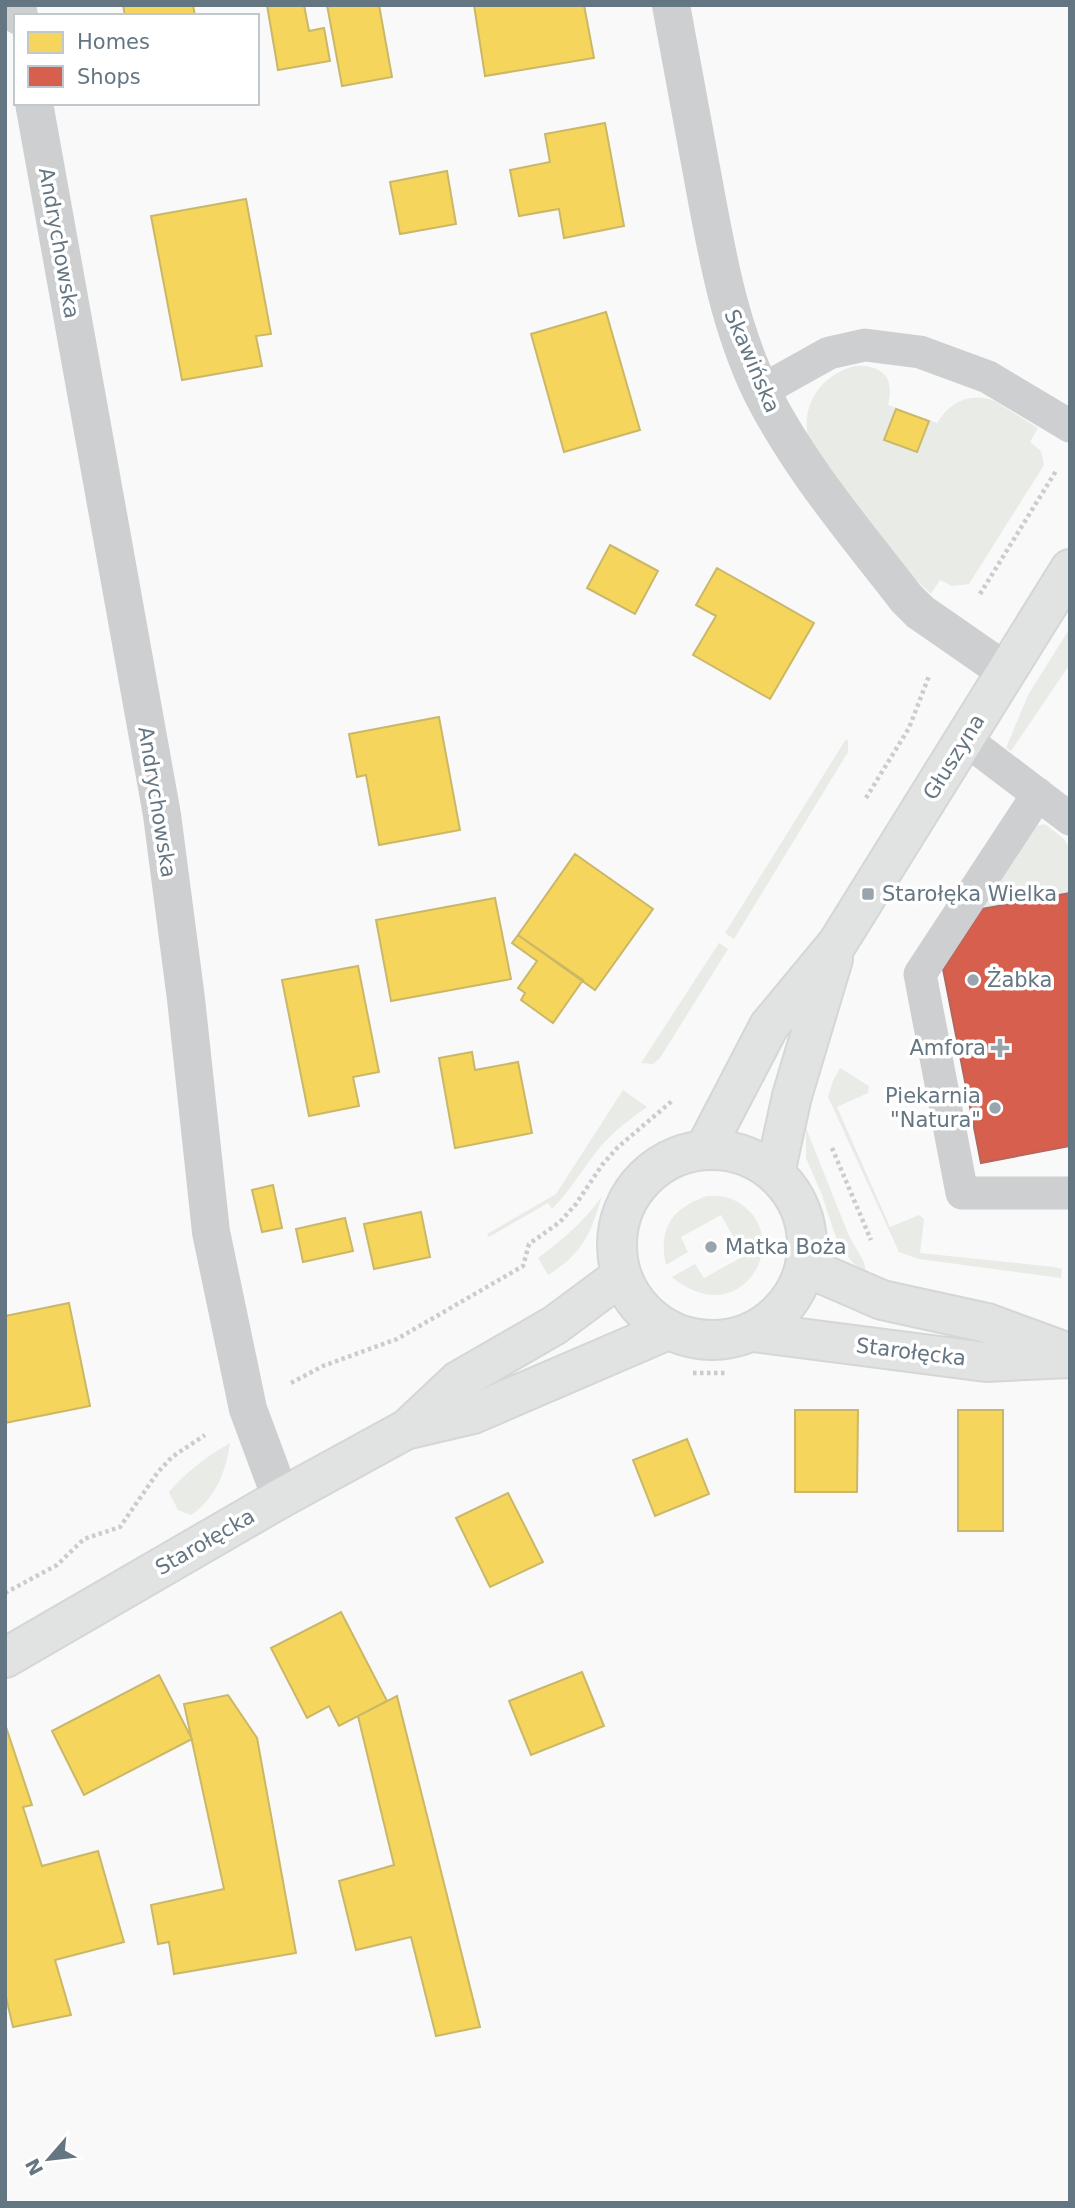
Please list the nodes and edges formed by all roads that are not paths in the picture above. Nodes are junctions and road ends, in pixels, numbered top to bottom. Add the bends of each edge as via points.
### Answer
1 (671, 5) edge
2 (34, 105) edge
3 (761, 391) junction
4 (1070, 426) edge
5 (1070, 569) edge
6 (1005, 671) junction
7 (965, 740) junction
8 (1038, 794) junction
9 (1070, 819) edge
10 (837, 944) junction
11 (705, 1149) junction
12 (775, 1173) junction
13 (1070, 1192) edge
14 (806, 1267) junction
15 (621, 1276) junction
16 (668, 1330) junction
17 (753, 1332) junction
18 (1070, 1356) edge
19 (407, 1429) junction
20 (281, 1498) junction
21 (5, 1658) edge

1 - 3 street, Skawińska via 729,309
2 - 20 street, Andrychowska via 162,816 212,1232 248,1409
3 - 4 lane via 829,353 865,345 920,352 988,377
3 - 6 street, Skawińska via 823,491 906,598
5 - 6 street, Głuszyna
6 - 7 street, Głuszyna
7 - 8 lane
7 - 10 street, Głuszyna
8 - 9 lane
8 - 13 lane via 920,974 962,1193
10 - 11 street, Głuszyna via 769,1026
10 - 12 street, Głuszyna via 792,1096
11 - 12 street via 743,1154
11 - 15 street via 677,1156 652,1171 632,1192 620,1218
12 - 14 street via 793,1192 803,1216 808,1241
14 - 17 street via 795,1294 777,1316
14 - 18 street, Starołęcka via 882,1300 987,1323
15 - 16 street via 639,1308
15 - 19 street, Starołęcka via 555,1325 458,1381
16 - 17 street via 695,1340 725,1340
16 - 19 street, Starołęcka via 473,1414
17 - 18 street, Starołęcka via 986,1362
19 - 20 street, Starołęcka
20 - 21 street, Starołęcka

